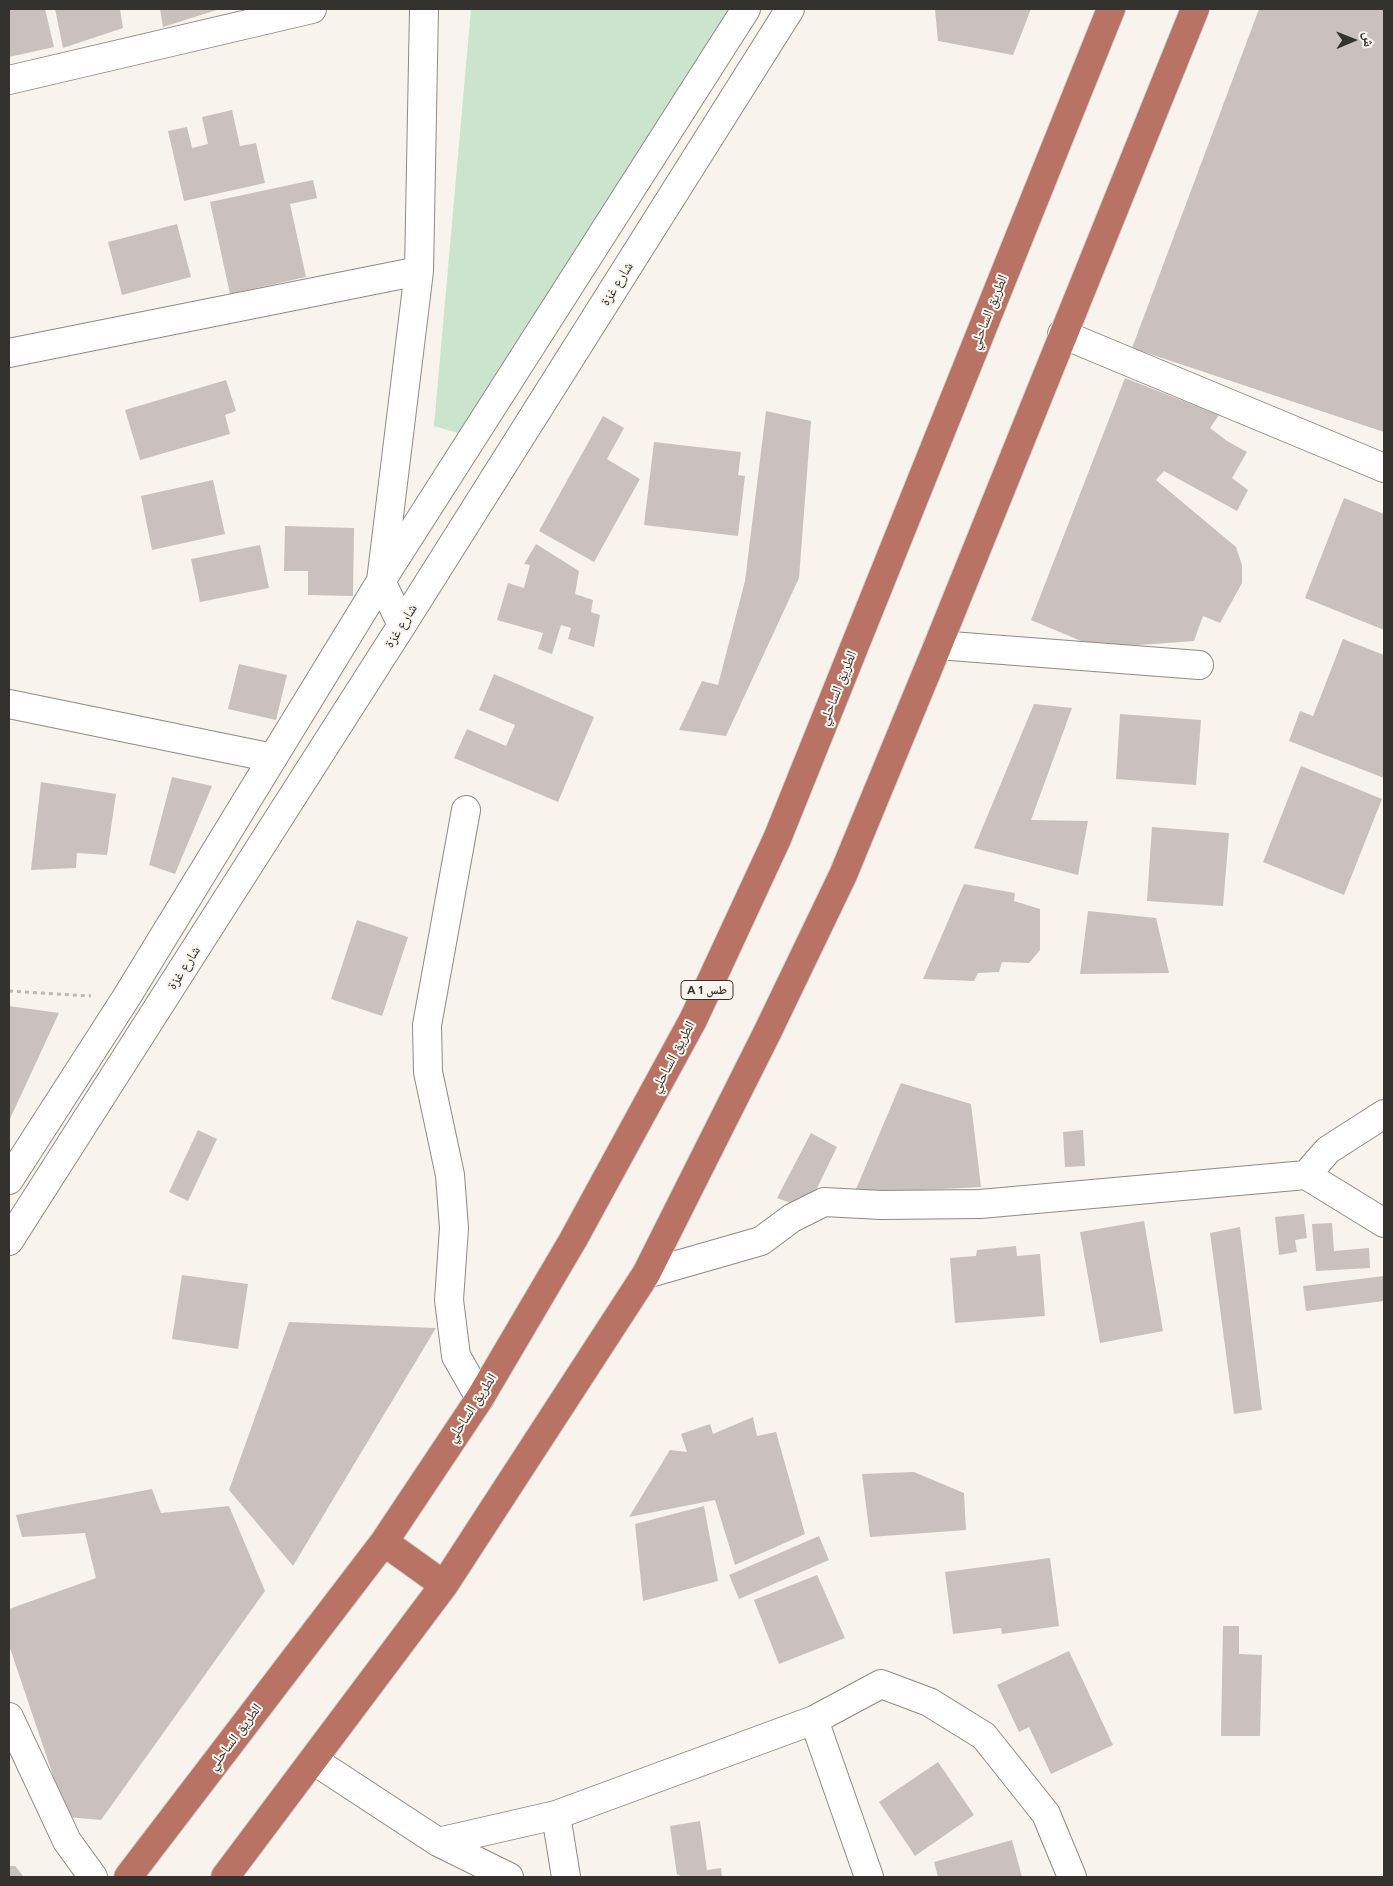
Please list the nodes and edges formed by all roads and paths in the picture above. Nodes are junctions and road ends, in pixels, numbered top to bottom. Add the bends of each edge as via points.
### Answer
1 (312, 9) edge
2 (424, 9) edge
3 (746, 9) edge
4 (790, 9) edge
5 (1111, 9) edge
6 (1195, 9) edge
7 (9, 80) edge
8 (419, 271) junction
9 (1062, 334) junction
10 (9, 353) edge
11 (1384, 468) edge
12 (381, 581) junction
13 (402, 625) junction
14 (938, 645) junction
15 (1199, 665) dead end
16 (9, 704) edge
17 (273, 758) junction
18 (466, 810) dead end
19 (9, 991) edge
20 (126, 998) junction
21 (1384, 1114) edge
22 (1306, 1175) junction
23 (9, 1180) edge
24 (1384, 1223) edge
25 (9, 1242) edge
26 (646, 1274) junction
27 (480, 1398) junction
28 (384, 1542) junction
29 (444, 1585) junction
30 (9, 1717) edge
31 (814, 1720) junction
32 (314, 1760) junction
33 (556, 1816) junction
34 (438, 1842) junction
35 (94, 1877) edge
36 (128, 1877) edge
37 (225, 1877) edge
38 (509, 1877) edge
39 (566, 1877) edge
40 (869, 1877) edge
41 (1072, 1877) edge

1 - 7 street
2 - 8 street
3 - 12 street
4 - 13 street, شارع غزة
5 - 27 highway, الطريق الساحلي / A 1 طس via 777,839 689,1029 573,1240
6 - 9 highway
8 - 10 street
8 - 12 street
9 - 11 street
9 - 14 highway
12 - 13 street
12 - 17 street
13 - 25 street, شارع غزة
14 - 15 street
14 - 26 highway via 842,875
16 - 17 street
17 - 20 street
18 - 27 street via 427,1025 428,1072 450,1175 454,1228 449,1300 456,1356
19 - 20 path
20 - 23 street
21 - 22 street via 1328,1150
22 - 24 street
22 - 26 street via 980,1204 881,1206 824,1202 792,1218 761,1240
26 - 29 highway
27 - 28 highway, الطريق الساحلي / A 1 طس
28 - 29 highway
28 - 36 highway, الطريق الساحلي / A 1 طس
29 - 32 highway
30 - 35 street via 67,1840
31 - 33 street
31 - 40 street
31 - 41 street via 881,1684 930,1702 984,1736 1046,1814
32 - 34 street
32 - 37 highway
33 - 34 street
33 - 39 street
34 - 38 street

